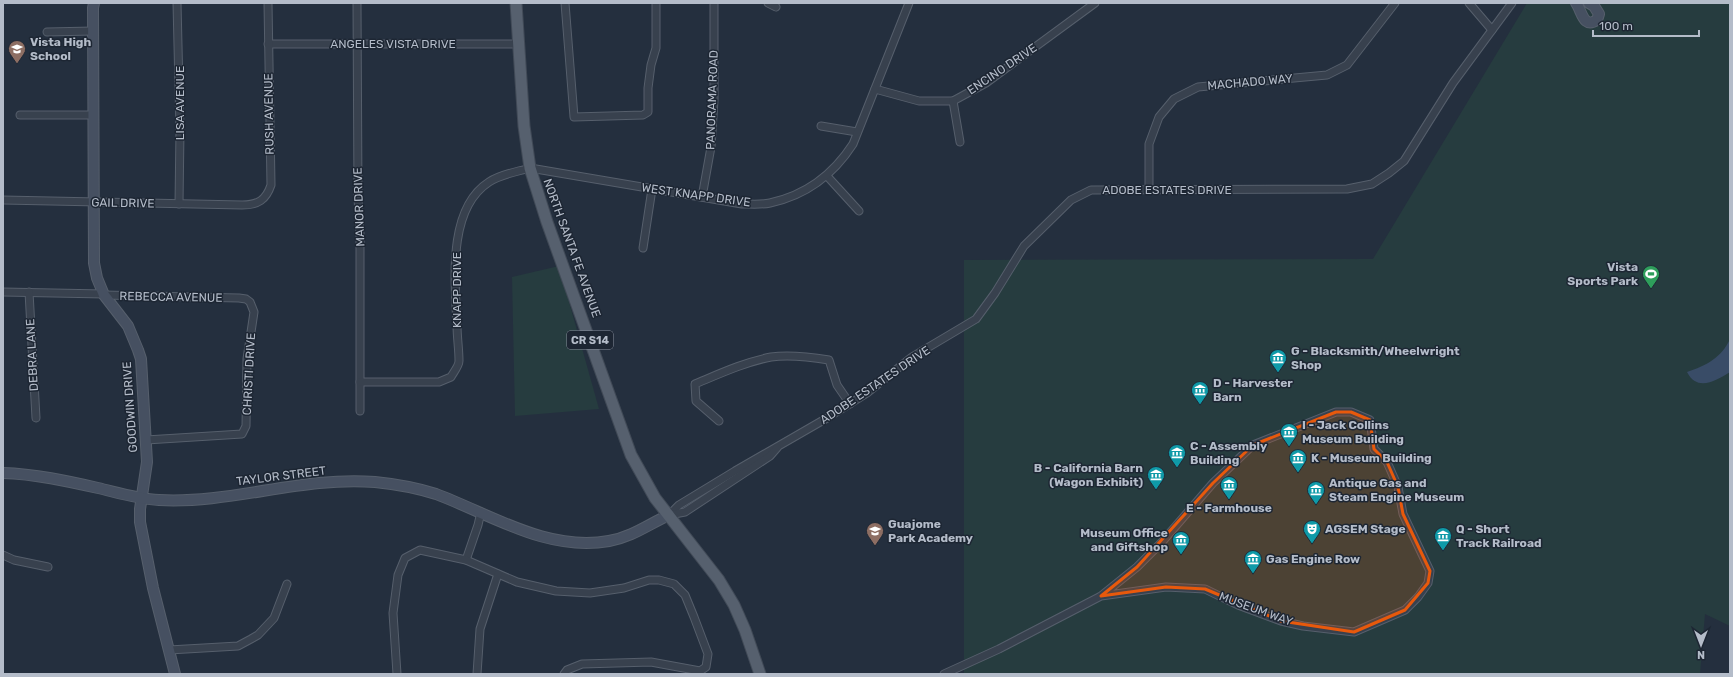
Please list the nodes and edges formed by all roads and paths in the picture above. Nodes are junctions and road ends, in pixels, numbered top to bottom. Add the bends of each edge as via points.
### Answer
1 (94, 3) edge
2 (177, 3) edge
3 (268, 3) edge
4 (357, 3) edge
5 (516, 3) edge
6 (566, 3) edge
7 (656, 3) edge
8 (714, 3) edge
9 (768, 3) edge
10 (909, 3) edge
11 (1094, 3) edge
12 (1395, 3) edge
13 (1469, 3) edge
14 (1512, 3) edge
15 (1576, 3) edge
16 (1589, 3) edge
17 (776, 7) dead end
18 (1492, 30) junction
19 (93, 31) junction
20 (47, 32) dead end
21 (268, 44) junction
22 (357, 44) junction
23 (518, 44) junction
24 (875, 89) junction
25 (953, 100) junction
26 (93, 114) junction
27 (20, 115) dead end
28 (822, 126) dead end
29 (857, 132) junction
30 (960, 142) dead end
31 (530, 168) junction
32 (827, 176) junction
33 (652, 189) junction
34 (1149, 190) junction
35 (702, 197) junction
36 (3, 200) edge
37 (93, 202) junction
38 (179, 204) junction
39 (242, 205) joint
40 (859, 211) dead end
41 (643, 248) dead end
42 (3, 292) edge
43 (29, 292) junction
44 (104, 295) junction
45 (239, 298) joint
46 (360, 382) junction
47 (850, 404) junction
48 (360, 411) dead end
49 (36, 418) dead end
50 (719, 421) dead end
51 (146, 440) junction
52 (3, 473) edge
53 (142, 498) junction
54 (481, 512) junction
55 (669, 515) junction
56 (3, 555) edge
57 (466, 560) junction
58 (48, 567) dead end
59 (498, 574) junction
60 (287, 584) dead end
61 (1101, 596) junction
62 (169, 650) junction
63 (175, 674) edge
64 (397, 674) edge
65 (477, 674) edge
66 (564, 674) edge
67 (760, 674) edge
68 (944, 674) edge

1 - 19 street, GOODWIN DRIVE
2 - 38 street, LISA AVENUE
3 - 21 street, RUSH AVENUE
4 - 22 street, MANOR DRIVE
5 - 23 main road, NORTH SANTA FE AVENUE / CR S14
6 - 7 street via 574,117 643,115 648,112 648,88 656,48
8 - 35 street, PANORAMA ROAD via 714,100 711,147
9 - 17 street
10 - 24 street, WEST KNAPP DRIVE
11 - 25 street, ENCINO DRIVE via 986,83
12 - 34 street, MACHADO WAY via 1347,65 1327,75 1198,87 1174,99 1158,117 1149,144
13 - 18 street
14 - 18 street, ADOBE ESTATES DRIVE
15 - 16 street via 1583,20 1594,22 1599,14
18 - 34 street, ADOBE ESTATES DRIVE via 1453,83 1404,161 1372,184 1347,189
19 - 20 street
19 - 26 street, GOODWIN DRIVE
21 - 22 street, ANGELES VISTA DRIVE
21 - 39 street, RUSH AVENUE via 271,185 268,195 260,201
22 - 23 street, ANGELES VISTA DRIVE
22 - 46 street, MANOR DRIVE
23 - 31 main road, NORTH SANTA FE AVENUE / CR S14
24 - 25 street, ENCINO DRIVE via 920,101
24 - 29 street, WEST KNAPP DRIVE
25 - 30 street
26 - 27 street
26 - 37 street, GOODWIN DRIVE
28 - 29 street
29 - 32 street, WEST KNAPP DRIVE via 843,159
31 - 33 street, WEST KNAPP DRIVE
31 - 46 street, KNAPP DRIVE via 505,174 490,181 477,192 467,207 457,242 455,265 459,362 451,377 439,382
31 - 55 main road, NORTH SANTA FE AVENUE / CR S14 via 631,455 655,498
32 - 35 street, WEST KNAPP DRIVE via 816,185 769,203 742,204
32 - 40 street
33 - 35 street, WEST KNAPP DRIVE
33 - 41 street
34 - 47 street, ADOBE ESTATES DRIVE via 1092,190 1071,200 1024,246 976,319 912,357
36 - 37 street, GAIL DRIVE
37 - 38 street, GAIL DRIVE
37 - 44 street, GOODWIN DRIVE via 94,264
38 - 39 street, GAIL DRIVE
42 - 43 street, REBECCA AVENUE
43 - 44 street, REBECCA AVENUE
43 - 49 street, DEBRA LANE
44 - 45 street, REBECCA AVENUE
44 - 51 street, GOODWIN DRIVE via 128,326 141,359
45 - 51 street, CHRISTI DRIVE via 250,302 254,312 248,359 246,426 242,434
46 - 48 street, MANOR DRIVE
47 - 50 street via 838,385 829,360 772,357 695,384 696,401
47 - 55 street, ADOBE ESTATES DRIVE via 780,445 770,456 685,512
51 - 53 street, GOODWIN DRIVE via 147,462
52 - 53 street, TAYLOR STREET via 32,476
53 - 54 street, TAYLOR STREET via 199,500 307,483 376,482 421,490
53 - 62 street, GOODWIN DRIVE via 140,522
54 - 55 street, TAYLOR STREET via 546,539 584,543 610,541 638,532
54 - 57 street
55 - 67 main road, NORTH SANTA FE AVENUE / CR S14 via 708,564 734,605
56 - 58 street
57 - 59 street
57 - 64 street via 420,550 405,558 398,575 394,613
59 - 65 street via 480,629
59 - 66 street via 517,582 556,591 590,593 624,588 649,580 674,584 685,595 708,654 706,667 700,671 651,662 582,664 567,670
60 - 62 street via 274,618 251,640 238,646
61 - 61 street, MUSEUM WAY via 1147,557 1213,483 1253,445 1336,412 1351,412 1370,420 1374,449 1387,462 1398,487 1403,514 1430,571 1425,588 1405,610 1354,632 1281,621 1205,589 1166,587
61 - 68 street, MUSEUM WAY
62 - 63 street, GOODWIN DRIVE

